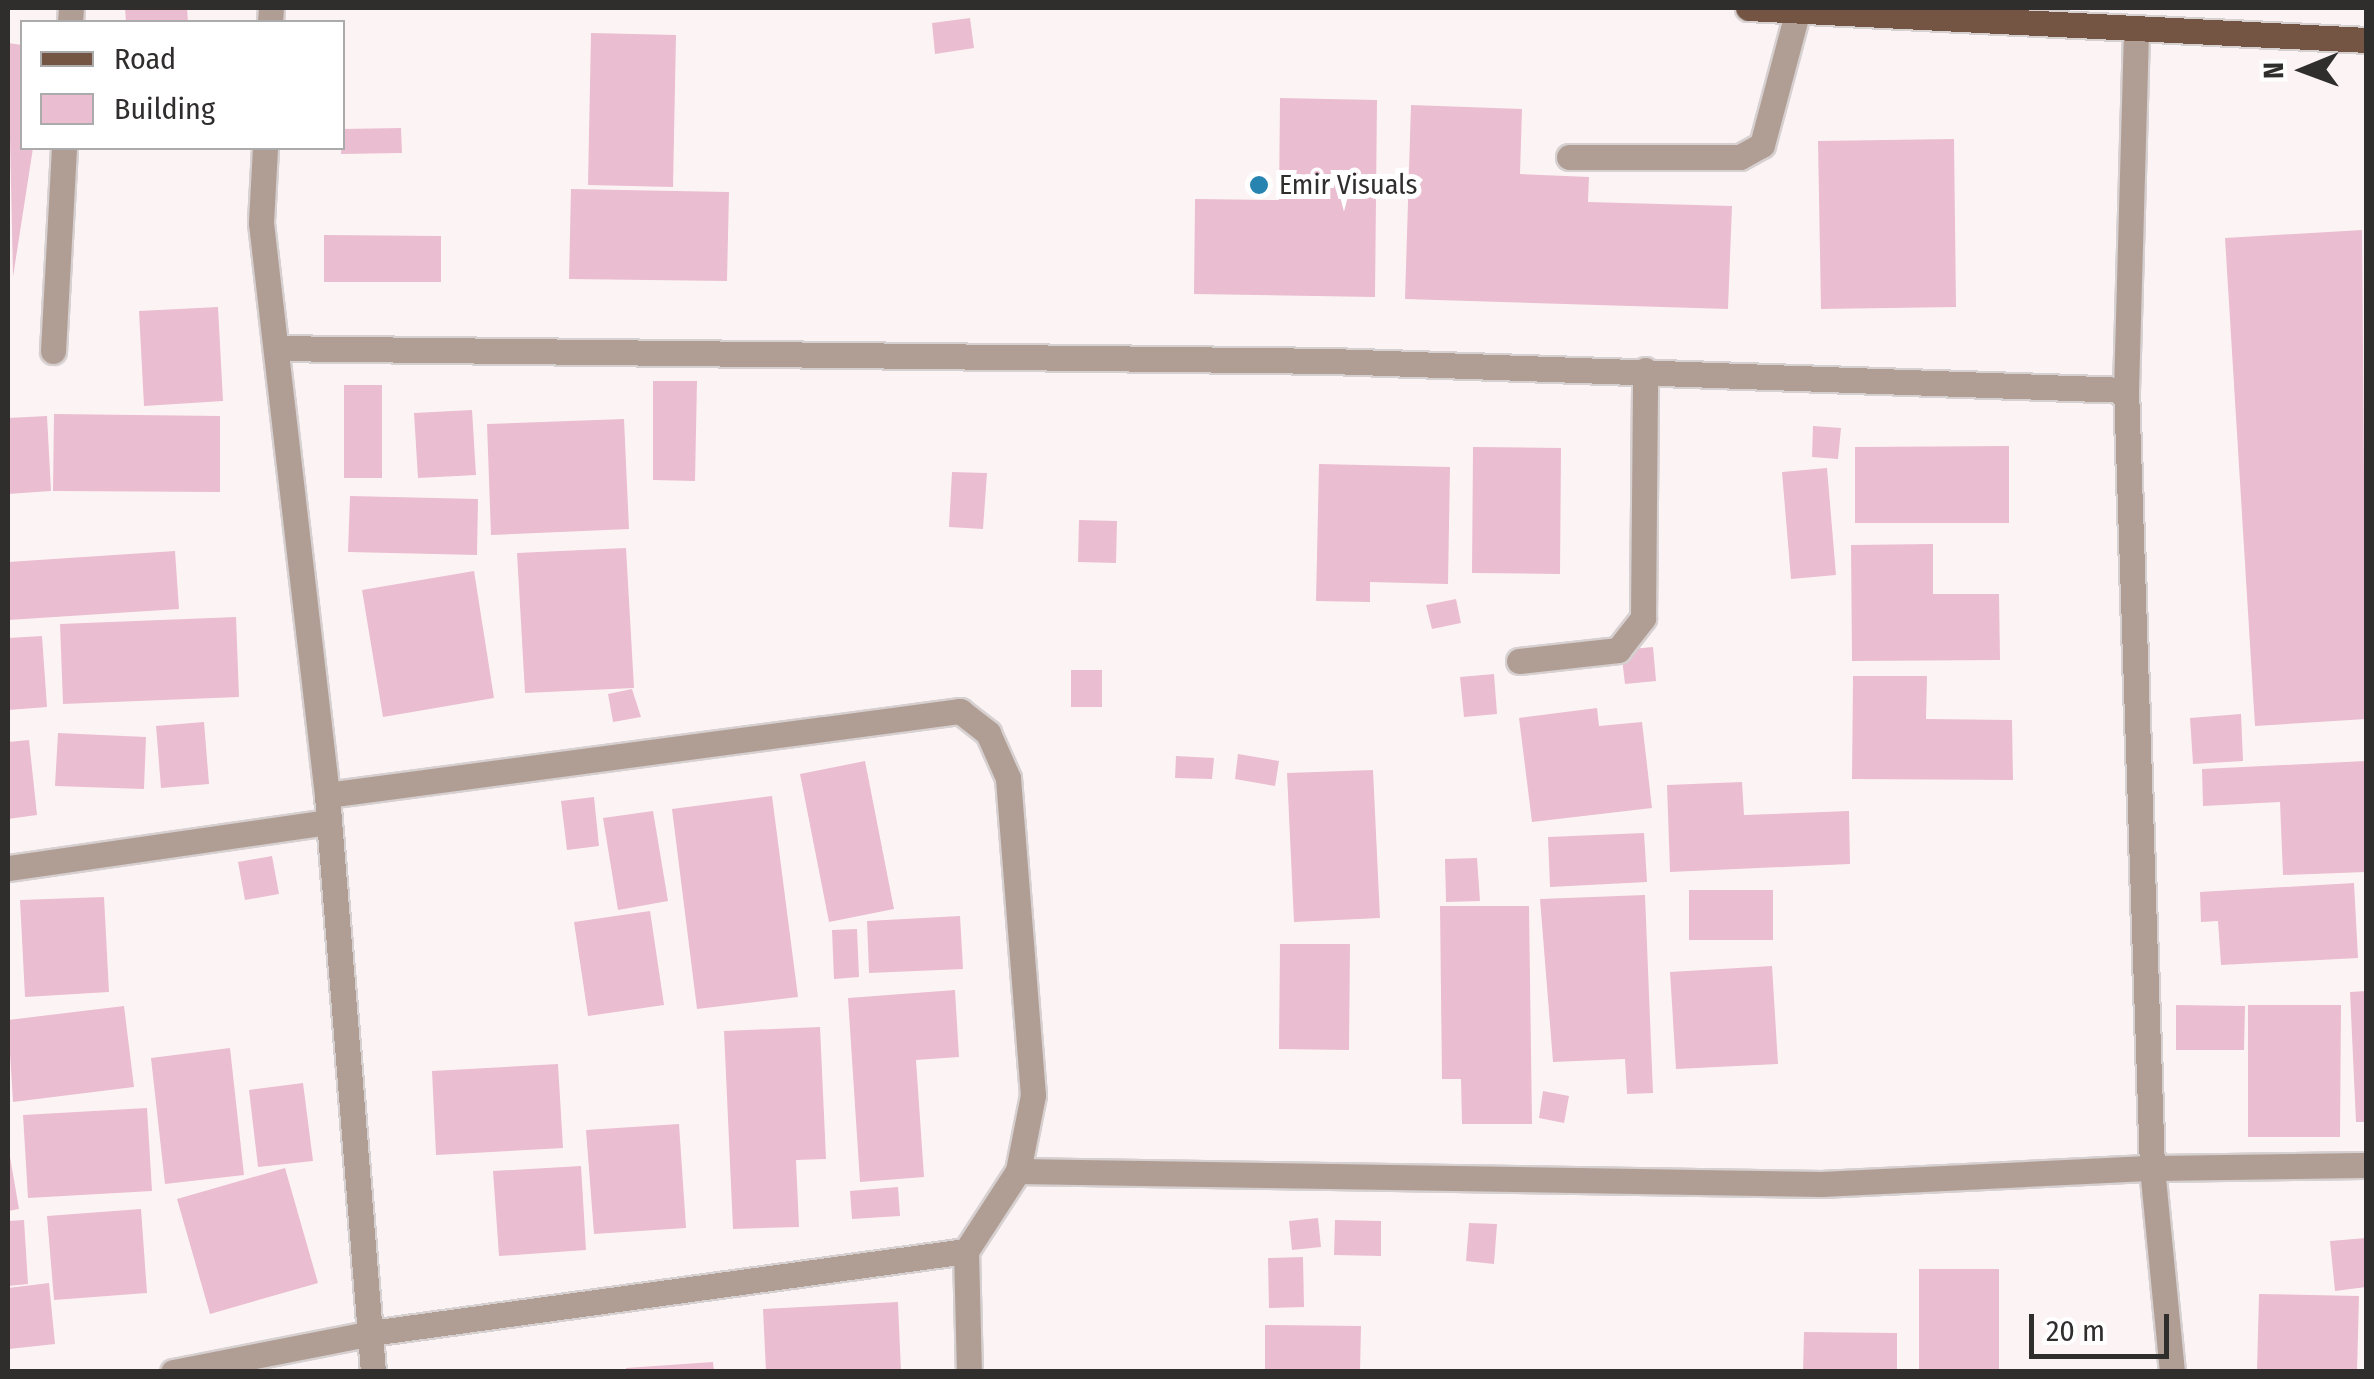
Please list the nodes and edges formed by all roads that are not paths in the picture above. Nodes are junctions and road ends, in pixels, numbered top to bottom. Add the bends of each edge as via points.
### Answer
1 (1748, 8) edge
2 (1798, 10) junction
3 (2136, 28) junction
4 (2366, 40) edge
5 (64, 150) edge
6 (265, 150) edge
7 (1569, 157) dead end
8 (276, 348) junction
9 (53, 351) dead end
10 (1645, 370) junction
11 (2126, 390) junction
12 (1519, 662) dead end
13 (327, 795) junction
14 (329, 822) junction
15 (8, 868) edge
16 (2366, 1165) edge
17 (2152, 1168) junction
18 (1018, 1171) junction
19 (966, 1251) junction
20 (371, 1334) junction
21 (172, 1372) edge
22 (373, 1372) edge
23 (969, 1372) edge
24 (2172, 1372) edge

1 - 2 main road
2 - 3 main road
2 - 7 street via 1762,145 1740,158
3 - 4 main road
3 - 11 street
5 - 9 street
6 - 8 street via 261,223
8 - 10 street
8 - 13 street
10 - 11 street
10 - 12 street via 1643,618 1618,650
11 - 17 street
13 - 14 street
13 - 18 street via 960,710 988,733 1008,778 1032,1095
14 - 15 street
14 - 20 street
16 - 17 street
17 - 18 street via 1821,1184
17 - 24 street
18 - 19 street
19 - 20 street
19 - 23 street
20 - 21 street
20 - 22 street

